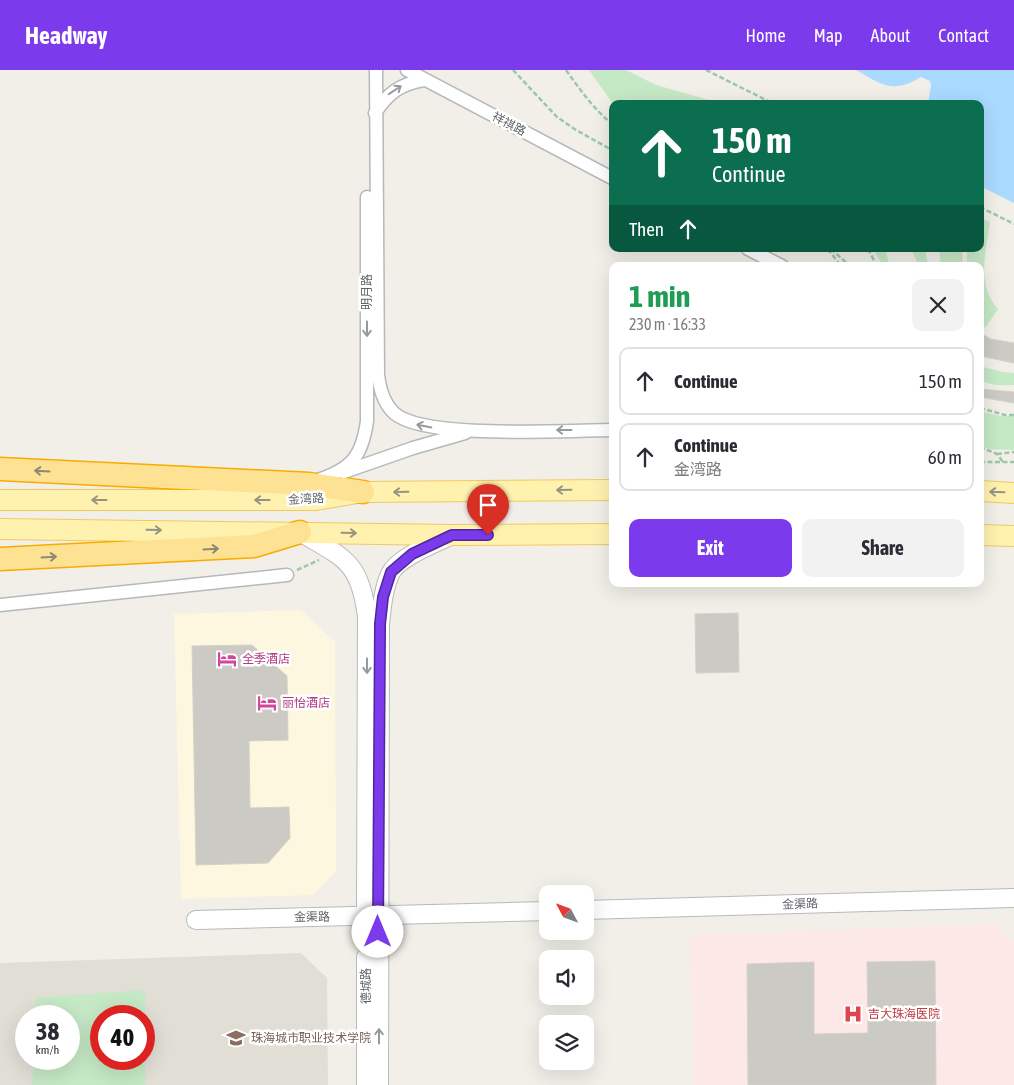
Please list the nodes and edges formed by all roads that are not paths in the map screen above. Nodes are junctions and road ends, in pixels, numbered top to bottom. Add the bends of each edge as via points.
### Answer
1 (368, 70) edge
2 (376, 70) edge
3 (407, 70) edge
4 (424, 80) junction
5 (375, 113) junction
6 (609, 176) edge
7 (754, 252) edge
8 (774, 262) edge
9 (609, 430) edge
10 (472, 431) junction
11 (0, 469) edge
12 (339, 474) junction
13 (309, 484) junction
14 (609, 490) edge
15 (984, 491) edge
16 (363, 492) junction
17 (1014, 493) edge
18 (0, 500) edge
19 (0, 529) edge
20 (300, 532) junction
21 (609, 534) edge
22 (452, 535) junction
23 (984, 535) edge
24 (1014, 536) edge
25 (0, 559) edge
26 (287, 575) road end
27 (0, 606) edge
28 (373, 621) junction
29 (1014, 898) edge
30 (594, 910) edge
31 (539, 911) edge
32 (372, 916) junction
33 (196, 920) dead end
34 (366, 1085) edge
35 (379, 1085) edge

1 -> 12 street, 明月路 via 367,421 360,449
2 - 5 street, 明月路
3 - 4 street, 祥祺路
5 -> 4 street via 385,97 397,88
4 - 6 street, 祥祺路
10 -> 5 street, 明月路 via 424,427 409,422 394,413 384,400 378,375
7 - 8 street
9 -> 10 street
10 - 12 street
13 -> 11 highway
12 - 13 street, 明月路
13 - 16 highway
14 -> 16 main road, 金湾路
17 -> 15 main road
16 -> 18 main road, 金湾路 via 316,500
19 -> 20 main road
20 -> 22 main road
25 -> 20 highway via 254,546
20 - 28 street via 334,553 357,573
21 - 22 main road
22 - 28 street via 412,554 391,572
23 - 24 main road
26 - 27 street
28 - 32 street, 德城路
29 - 30 street, 金渠路
31 - 32 street, 金渠路
32 - 33 street, 金渠路
32 - 34 street, 德城路
35 -> 32 street, 德城路

